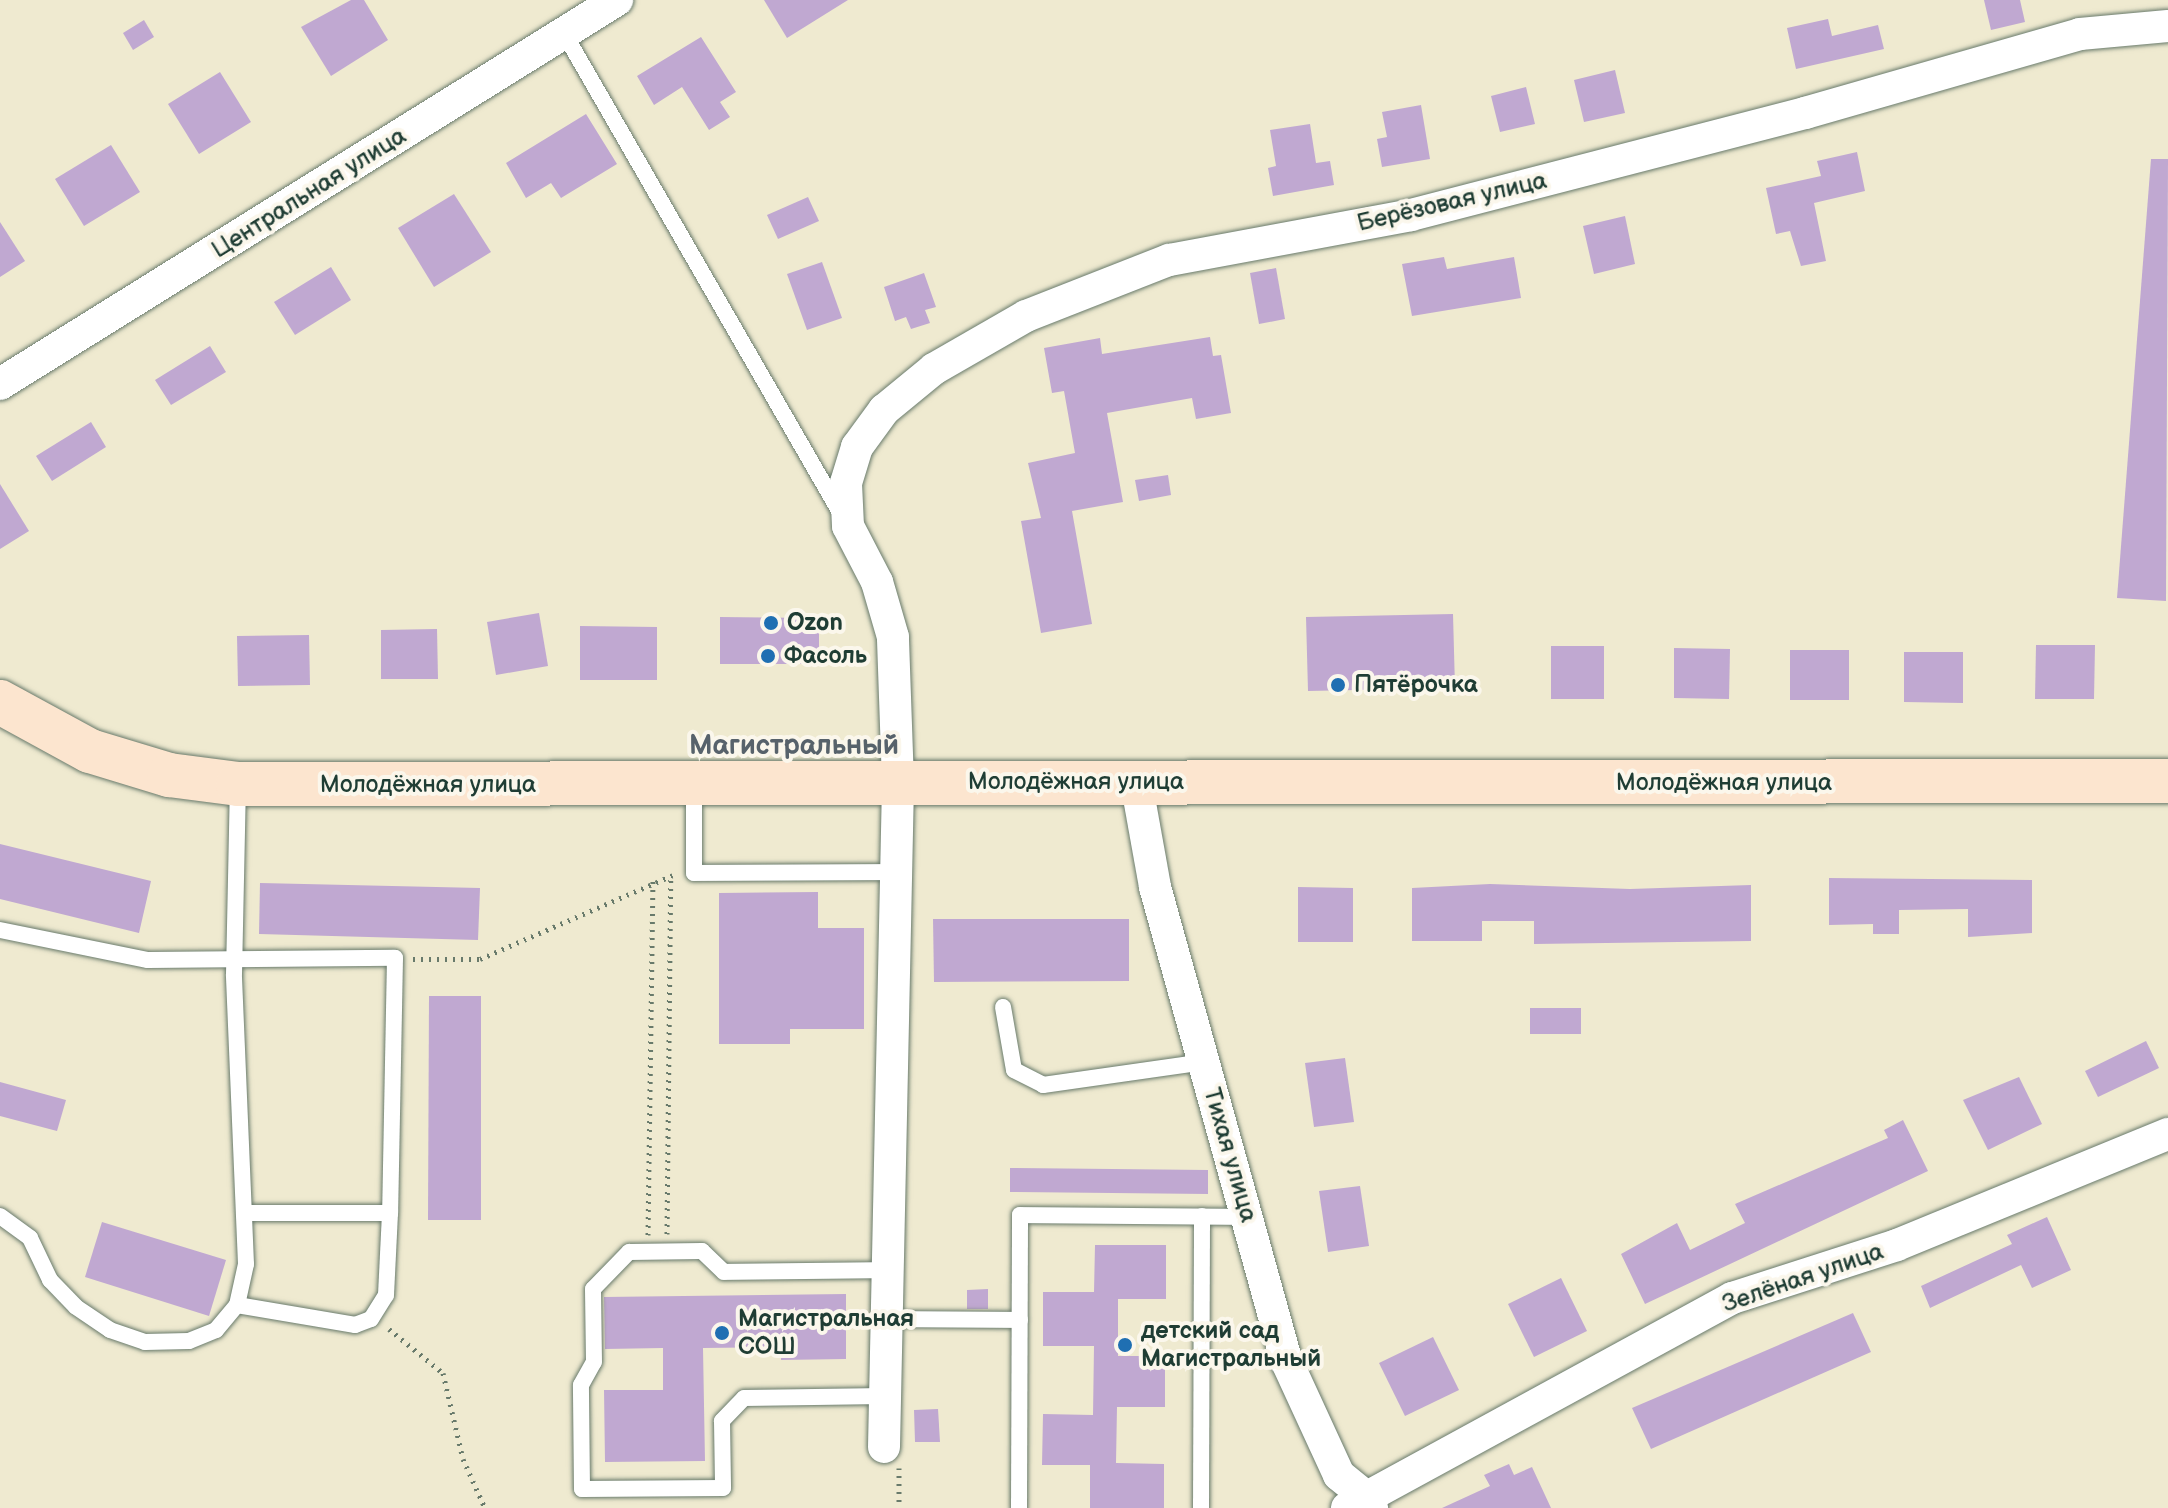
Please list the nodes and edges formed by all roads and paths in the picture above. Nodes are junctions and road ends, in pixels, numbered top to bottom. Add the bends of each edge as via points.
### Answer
1 (617, 0) edge
2 (2168, 26) edge
3 (564, 33) junction
4 (0, 384) edge
5 (848, 526) junction
6 (0, 702) edge
7 (1136, 781) junction
8 (2168, 781) edge
9 (898, 783) junction
10 (238, 784) junction
11 (694, 785) junction
12 (896, 872) junction
13 (694, 873) junction
14 (671, 875) junction
15 (653, 881) junction
16 (0, 930) edge
17 (234, 957) junction
18 (395, 958) junction
19 (1003, 1007) dead end
20 (1204, 1062) junction
21 (2168, 1134) edge
22 (245, 1213) junction
23 (390, 1213) junction
24 (0, 1216) edge
25 (1202, 1216) junction
26 (1247, 1217) junction
27 (648, 1252) junction
28 (666, 1252) junction
29 (888, 1270) junction
30 (237, 1305) junction
31 (371, 1319) junction
32 (887, 1319) junction
33 (1020, 1320) junction
34 (885, 1396) junction
35 (884, 1447) dead end
36 (1362, 1505) edge
37 (485, 1508) edge
38 (1019, 1508) edge
39 (1201, 1508) edge

1 - 3 street, Центральная улица
2 - 5 street, Берёзовая улица via 2080,34 1805,113 1411,215 1169,260 1026,316 914,385 884,410 857,447 846,483
3 - 4 street, Центральная улица
3 - 5 lane
5 - 9 street via 877,582 893,637
6 - 10 street, Молодёжная улица via 90,751 169,775
7 - 8 street, Молодёжная улица
7 - 9 street, Молодёжная улица
7 - 20 street, Тихая улица via 1155,887
9 - 11 street, Молодёжная улица
9 - 12 street
10 - 11 street, Молодёжная улица
10 - 17 lane
11 - 13 lane
12 - 13 lane
12 - 29 street
13 - 14 path
14 - 15 path
14 - 28 path
15 - 18 path via 480,959
15 - 27 path
16 - 17 lane via 148,960
17 - 18 lane
17 - 22 lane
18 - 23 lane
19 - 20 lane via 1014,1070 1043,1085
20 - 26 street, Тихая улица
21 - 36 street, Зелёная улица via 1897,1245 1732,1298
22 - 23 lane
22 - 30 lane via 246,1264
23 - 31 lane via 386,1295
24 - 30 lane via 30,1238 50,1280 76,1307 110,1330 145,1342 189,1341 216,1330
25 - 26 lane
25 - 33 lane via 1020,1215
25 - 39 lane
26 - 36 street, Тихая улица via 1287,1362 1318,1436
27 - 28 lane
27 - 34 lane via 629,1252 593,1289 594,1362 581,1385 582,1489 723,1488 722,1421 744,1398
28 - 29 lane via 702,1251 724,1272
29 - 32 street
30 - 31 lane via 355,1325
31 - 37 path via 406,1338 443,1373 463,1459
32 - 33 lane
32 - 34 street
33 - 38 lane
34 - 35 street

